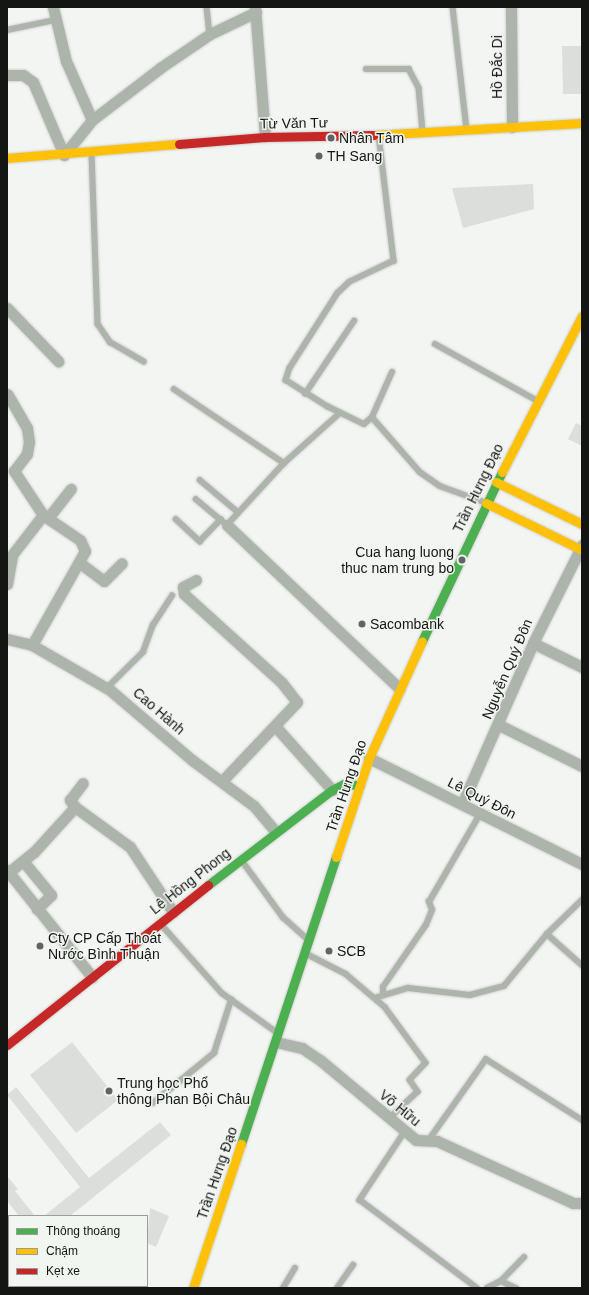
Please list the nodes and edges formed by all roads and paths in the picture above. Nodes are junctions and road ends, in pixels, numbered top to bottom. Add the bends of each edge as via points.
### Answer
1 (53, 7) edge
2 (207, 7) edge
3 (453, 7) edge
4 (511, 7) edge
5 (256, 10) edge
6 (56, 20) junction
7 (7, 30) edge
8 (210, 34) junction
9 (366, 69) dead end
10 (8, 75) dead end
11 (92, 120) junction
12 (582, 123) edge
13 (512, 127) junction
14 (467, 130) junction
15 (423, 133) junction
16 (379, 136) junction
17 (265, 137) junction
18 (92, 153) junction
19 (64, 155) junction
20 (7, 158) edge
21 (7, 308) edge
22 (582, 316) edge
23 (354, 321) dead end
24 (435, 344) dead end
25 (58, 361) dead end
26 (144, 362) dead end
27 (392, 372) dead end
28 (174, 388) dead end
29 (7, 394) edge
30 (305, 394) junction
31 (538, 401) junction
32 (340, 413) junction
33 (372, 417) junction
34 (284, 463) junction
35 (200, 480) dead end
36 (496, 482) junction
37 (71, 489) dead end
38 (196, 499) dead end
39 (486, 503) junction
40 (238, 512) junction
41 (46, 516) junction
42 (176, 519) dead end
43 (224, 522) junction
44 (582, 524) edge
45 (581, 548) edge
46 (10, 553) edge
47 (80, 563) junction
48 (122, 563) dead end
49 (196, 580) dead end
50 (7, 584) edge
51 (172, 596) dead end
52 (7, 639) edge
53 (533, 643) junction
54 (32, 645) junction
55 (582, 668) edge
56 (107, 688) junction
57 (400, 688) junction
58 (499, 725) junction
59 (275, 726) junction
60 (369, 758) junction
61 (582, 766) edge
62 (222, 781) junction
63 (83, 783) dead end
64 (360, 785) junction
65 (332, 790) junction
66 (462, 804) junction
67 (75, 807) junction
68 (480, 814) junction
69 (275, 831) junction
70 (241, 858) junction
71 (23, 861) junction
72 (582, 864) edge
73 (8, 871) edge
74 (12, 884) edge
75 (582, 900) edge
76 (37, 909) junction
77 (173, 912) junction
78 (160, 923) junction
79 (547, 934) junction
80 (309, 941) junction
81 (305, 953) junction
82 (582, 965) edge
83 (92, 977) junction
84 (383, 995) junction
85 (375, 998) junction
86 (231, 1000) junction
87 (277, 1038) junction
88 (7, 1045) edge
89 (154, 1103) dead end
90 (389, 1119) junction
91 (582, 1120) edge
92 (405, 1132) junction
93 (428, 1141) junction
94 (582, 1203) edge
95 (524, 1257) dead end
96 (353, 1265) dead end
97 (295, 1268) dead end
98 (501, 1280) junction
99 (193, 1288) edge
100 (283, 1288) edge
101 (337, 1288) edge
102 (477, 1288) edge
103 (487, 1288) edge
104 (516, 1288) edge

1 - 6 street
2 - 8 lane
3 - 14 lane
4 - 13 street, Hồ Đắc Di
5 - 8 street
5 - 17 street
6 - 7 lane
6 - 11 street via 66,61
8 - 11 street
9 - 15 lane via 409,69 419,88
10 - 19 street via 23,75 33,82
11 - 19 street
12 - 13 main road, Từ Văn Tư
13 - 14 main road, Từ Văn Tư
14 - 15 main road, Từ Văn Tư
15 - 16 main road, Từ Văn Tư
16 - 17 main road, Từ Văn Tư
16 - 30 lane via 394,261 350,282 338,293 286,375 286,380
17 - 18 main road, Từ Văn Tư
18 - 19 main road, Từ Văn Tư
18 - 26 lane via 98,324 110,342
19 - 20 main road, Từ Văn Tư
21 - 25 street
22 - 31 main road, Trần Hưng Đạo
23 - 30 lane
24 - 31 lane
27 - 33 lane
28 - 34 lane
29 - 41 street via 27,428 30,442 27,454 14,471
30 - 32 lane
31 - 36 main road, Trần Hưng Đạo
32 - 33 lane via 364,424
32 - 34 lane
33 - 39 lane via 420,472 440,486
34 - 40 lane
35 - 40 lane
36 - 39 main road, Trần Hưng Đạo
36 - 44 main road
37 - 41 street
38 - 43 lane
39 - 45 main road
39 - 57 main road, Trần Hưng Đạo
40 - 43 lane
41 - 46 street
41 - 47 street via 85,546
42 - 43 lane via 200,541
43 - 57 street
45 - 53 street, Nguyễn Quý Đôn
46 - 50 street
47 - 48 street via 104,581
47 - 54 street via 54,601
49 - 59 street via 183,587 184,594 296,697 297,702
51 - 56 lane via 154,625 143,652
52 - 54 street, Cao Hành
53 - 55 street
53 - 58 street, Nguyễn Quý Đôn
54 - 56 street, Cao Hành
56 - 62 street, Cao Hành
57 - 60 main road, Trần Hưng Đạo
58 - 61 street
58 - 66 street, Nguyễn Quý Đôn
59 - 62 street
59 - 65 street
60 - 64 main road, Trần Hưng Đạo
60 - 66 street, Lê Quý Đôn
62 - 69 street, Cao Hành via 254,806
63 - 67 street via 70,800
64 - 65 main road, Lê Hồng Phong via 344,784
64 - 80 main road, Trần Hưng Đạo
65 - 69 main road, Lê Hồng Phong
66 - 68 street, Lê Quý Đôn
67 - 71 street
67 - 77 street via 130,847
68 - 72 street, Lê Quý Đôn
68 - 84 lane via 429,902 432,910 426,925 383,987
69 - 70 main road, Lê Hồng Phong
70 - 77 main road, Lê Hồng Phong
70 - 80 lane via 283,917
71 - 73 street
71 - 76 street via 51,895
73 - 74 street
74 - 76 street
75 - 79 lane
76 - 83 street
77 - 78 main road, Lê Hồng Phong
78 - 83 main road, Lê Hồng Phong
78 - 86 lane
79 - 82 lane
79 - 84 lane via 504,986 470,995 408,988
80 - 81 main road, Trần Hưng Đạo
81 - 85 lane via 346,974
81 - 87 main road, Trần Hưng Đạo
83 - 88 main road, Lê Hồng Phong
84 - 85 lane
85 - 90 lane via 426,1063 410,1080 418,1092
86 - 87 lane
86 - 89 lane via 214,1053
87 - 90 street, Võ Hữu via 302,1048 320,1060
87 - 99 main road, Trần Hưng Đạo
90 - 92 street, Võ Hữu
91 - 93 lane via 486,1060
92 - 93 street, Võ Hữu via 416,1140
92 - 102 lane via 360,1200
93 - 94 street, Võ Hữu via 470,1154 573,1203
95 - 98 lane
96 - 101 lane
97 - 100 lane
98 - 103 lane
98 - 104 lane

